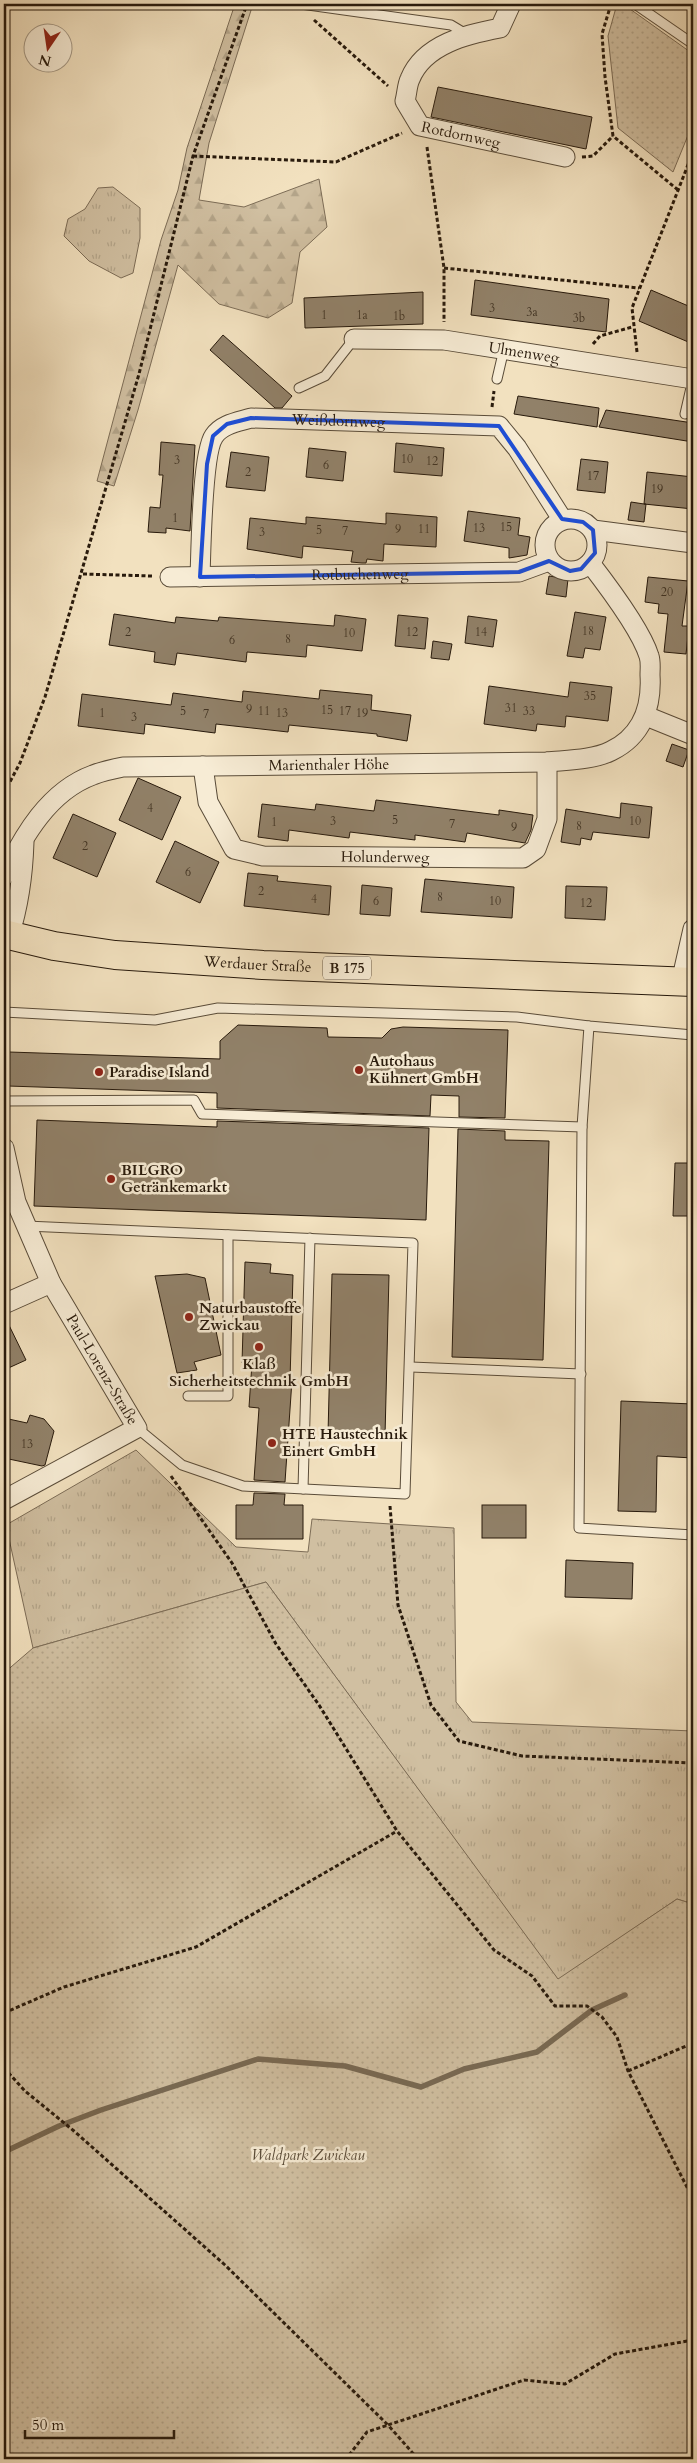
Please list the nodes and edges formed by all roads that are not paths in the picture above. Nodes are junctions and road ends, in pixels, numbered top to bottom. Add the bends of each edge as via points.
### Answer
1 (302, 4) edge
2 (511, 4) edge
3 (635, 4) edge
4 (466, 34) junction
5 (693, 44) edge
6 (566, 157) road end
7 (354, 339) joint
8 (504, 349) junction
9 (497, 379) road end
10 (693, 379) edge
11 (299, 388) dead end
12 (685, 414) dead end
13 (562, 519) junction
14 (593, 530) junction
15 (693, 543) edge
16 (549, 561) junction
17 (590, 563) junction
18 (170, 577) road end
19 (200, 577) junction
20 (646, 716) junction
21 (693, 735) edge
22 (547, 762) junction
23 (203, 766) junction
24 (24, 840) junction
25 (6, 868) edge
26 (693, 929) edge
27 (6, 935) edge
28 (687, 982) edge
29 (4, 1012) edge
30 (589, 1026) junction
31 (693, 1035) edge
32 (4, 1100) edge
33 (582, 1127) junction
34 (4, 1148) edge
35 (10, 1204) edge
36 (25, 1226) junction
37 (228, 1235) junction
38 (310, 1238) junction
39 (51, 1283) junction
40 (4, 1304) edge
41 (411, 1367) junction
42 (581, 1374) junction
43 (188, 1396) dead end
44 (137, 1428) junction
45 (303, 1489) junction
46 (4, 1500) edge
47 (693, 1535) edge

1 - 4 lane via 451,25
2 - 4 street via 500,28
3 - 5 lane
4 - 6 street, Rotdornweg via 427,55 410,78 405,101 420,126
7 - 8 street, Ulmenweg via 444,340
7 - 11 lane via 325,376
8 - 9 lane
8 - 10 street, Ulmenweg
10 - 12 lane
13 - 14 street via 583,522
13 - 16 street via 553,526 545,544
13 - 19 street, Weißdornweg via 517,448 498,426 251,418 227,424 214,436 207,464
14 - 15 street
14 - 17 street via 595,553
16 - 17 street via 570,571
16 - 19 street, Rotbuchenweg via 519,572
17 - 20 street, Marienthaler Höhe via 650,657 651,695
18 - 19 street, Rotbuchenweg
20 - 21 street
20 - 22 street, Marienthaler Höhe via 631,737 610,751
22 - 23 street, Marienthaler Höhe
22 - 23 street, Holunderweg via 547,819 536,849 523,858 263,856 234,850 208,802
23 - 24 street, Marienthaler Höhe via 123,767 93,775 69,787 54,801 36,820
24 - 25 street, Marienthaler Höhe
24 - 27 street, Marienthaler Höhe via 16,913
26 - 28 street
27 - 28 main road, Werdauer Straße / B 175 via 115,955 263,965
29 - 30 lane via 155,1020 218,1008 517,1017
30 - 31 lane
30 - 33 lane
32 - 33 lane via 194,1100 202,1114
33 - 42 lane
34 - 35 street, Paul-Lorenz-Straße
35 - 36 street, Paul-Lorenz-Straße
36 - 37 lane
36 - 39 street, Paul-Lorenz-Straße
37 - 38 lane
37 - 43 lane via 228,1396
38 - 41 lane via 413,1243
38 - 45 lane
39 - 40 street
39 - 44 street, Paul-Lorenz-Straße
41 - 42 lane
41 - 45 lane via 405,1494
42 - 47 lane via 579,1528
44 - 45 lane via 182,1465 243,1486
44 - 46 street, Paul-Lorenz-Straße

